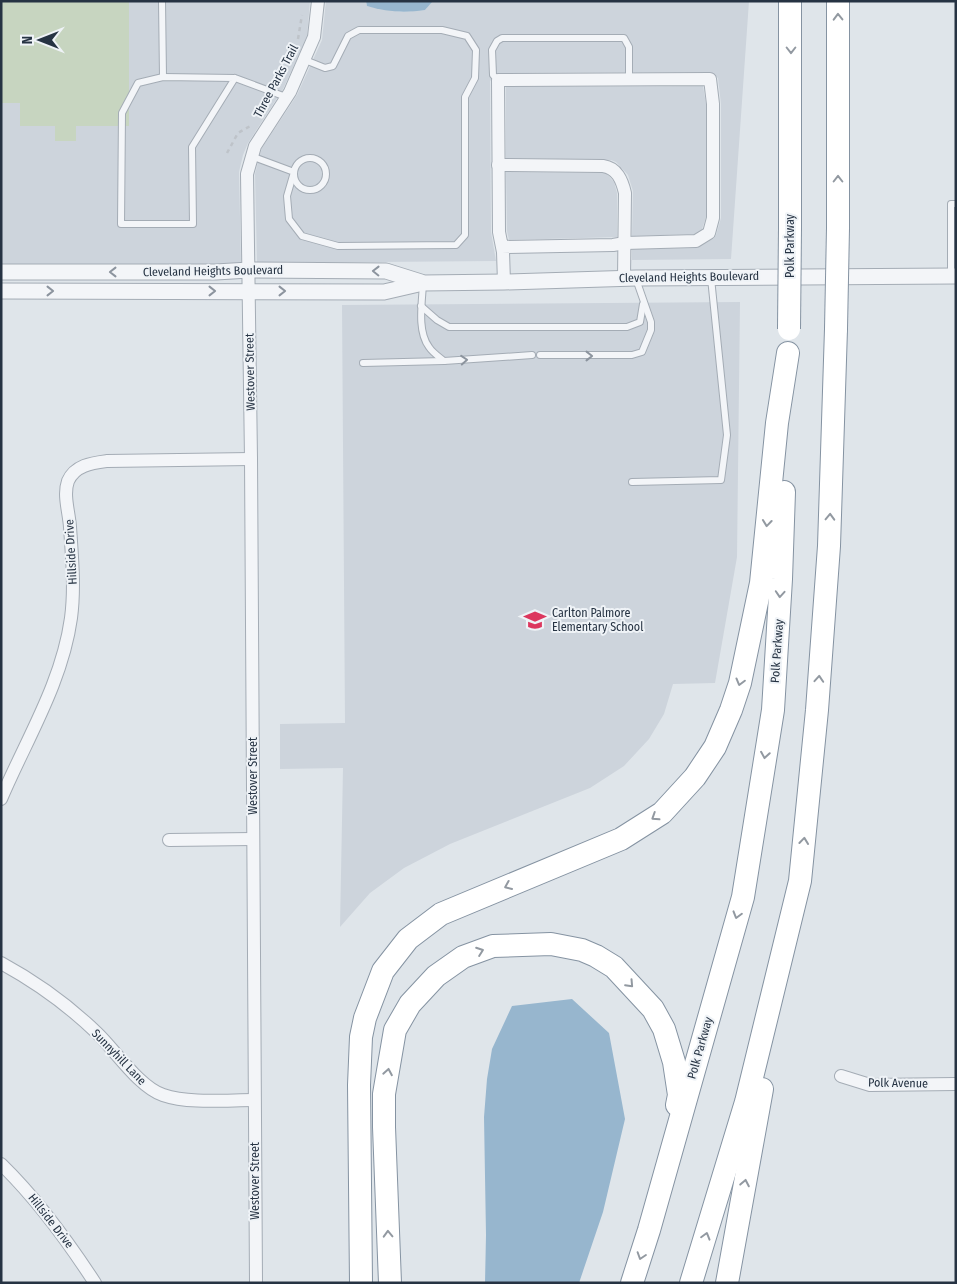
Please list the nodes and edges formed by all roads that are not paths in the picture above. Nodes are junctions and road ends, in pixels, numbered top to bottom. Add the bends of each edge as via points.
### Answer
1 (162, 1) edge
2 (790, 1) edge
3 (838, 1) edge
4 (318, 8) edge
5 (305, 60) junction
6 (163, 77) junction
7 (235, 78) junction
8 (498, 80) junction
9 (629, 80) junction
10 (286, 97) junction
11 (251, 156) junction
12 (498, 165) junction
13 (294, 172) junction
14 (956, 204) edge
15 (953, 241) edge
16 (625, 243) junction
17 (502, 247) junction
18 (249, 270) junction
19 (1, 272) edge
20 (954, 276) edge
21 (711, 277) junction
22 (630, 278) junction
23 (504, 282) junction
24 (423, 283) junction
25 (1, 291) edge
26 (250, 291) junction
27 (643, 304) junction
28 (421, 306) junction
29 (788, 353) junction
30 (532, 355) dead end
31 (540, 355) dead end
32 (444, 361) junction
33 (363, 362) dead end
34 (252, 459) junction
35 (632, 482) dead end
36 (1, 799) edge
37 (253, 839) junction
38 (170, 840) dead end
39 (800, 881) junction
40 (1, 963) edge
41 (841, 1076) dead end
42 (956, 1084) edge
43 (254, 1100) junction
44 (1, 1164) edge
45 (649, 1230) junction
46 (95, 1283) edge
47 (256, 1283) edge
48 (361, 1283) edge
49 (390, 1283) edge
50 (632, 1283) edge
51 (692, 1283) edge
52 (727, 1283) edge

1 - 6 lane
2 -> 29 highway, Polk Parkway, bridge
39 -> 3 highway, bridge via 829,546 838,228
4 - 5 street, Westover Street via 314,37
5 - 10 street, Westover Street
5 - 13 lane via 324,68 332,66 348,36 359,30 442,30 467,36 476,50 475,78 465,97 465,235 456,245 446,246 338,246 302,236 289,219 287,196
6 - 7 lane
6 - 7 lane via 138,83 122,112 121,224 193,224 192,147
7 - 10 lane
8 - 9 street
8 - 9 lane via 493,75 492,50 502,38 624,38 629,47
8 - 12 street
9 - 16 street via 710,79 713,218 709,233 696,241
10 - 11 street, Westover Street
11 - 13 lane
11 - 18 street, Westover Street via 247,174
12 - 16 street via 610,167 622,179 625,193
12 - 17 street
13 - 13 lane via 299,162 312,158 322,163 326,174 318,188 308,190 299,186
14 - 15 lane via 952,204
15 - 20 lane
16 - 17 street
16 - 22 street
17 - 23 street
18 -> 19 street, Cleveland Heights Boulevard
24 -> 18 street, Cleveland Heights Boulevard via 386,272
18 - 26 street, Westover Street
20 - 21 street, Cleveland Heights Boulevard
21 - 22 street, Cleveland Heights Boulevard
21 - 35 lane via 727,435 721,480
22 - 23 street, Cleveland Heights Boulevard
22 - 27 lane
23 - 24 street, Cleveland Heights Boulevard
26 -> 24 street, Cleveland Heights Boulevard via 384,292
24 - 28 lane
25 -> 26 street, Cleveland Heights Boulevard
26 - 34 street, Westover Street
27 - 28 lane via 640,322 627,327 449,327
31 -> 27 lane via 632,355 642,352 651,330
28 - 32 lane via 423,335 429,347
29 -> 45 highway, Polk Parkway via 781,580 771,720 743,897
29 -> 48 highway via 777,423 761,583 740,683 715,746 695,778 662,813 621,839 441,914 408,939 383,971 361,1037
32 -> 30 lane
32 - 33 lane
34 - 36 street, Hillside Drive via 107,461 86,464 69,478 66,496 73,597 66,644 49,697
34 - 37 street, Westover Street
37 - 38 street
37 - 43 street, Westover Street
51 -> 39 highway via 746,1102
52 -> 39 highway
40 - 43 street, Sunnyhill Lane via 58,998 98,1033 146,1086 161,1095 191,1100
41 - 42 street, Polk Avenue via 870,1085
43 - 47 street, Westover Street
44 - 46 street, Hillside Drive via 64,1236
49 -> 45 highway via 384,1094 395,1030 410,1004 436,976 463,957 493,946 551,944 596,956 614,967 653,1009 664,1029 679,1095
45 -> 50 highway, Polk Parkway

